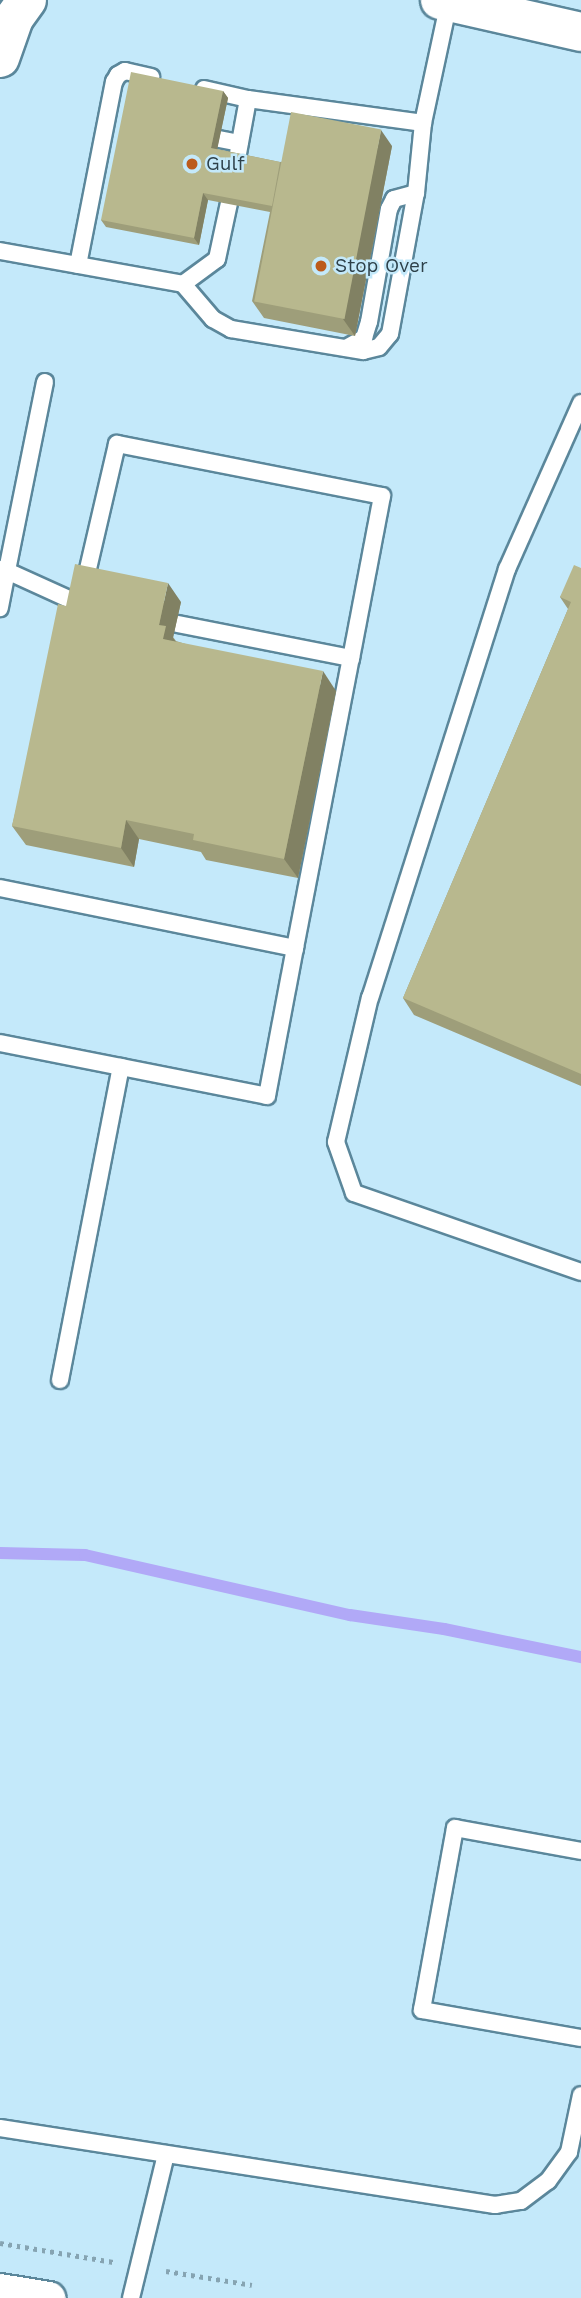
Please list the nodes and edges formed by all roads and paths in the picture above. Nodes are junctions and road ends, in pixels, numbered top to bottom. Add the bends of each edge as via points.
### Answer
1 (27, 0) edge
2 (444, 1) edge
3 (581, 32) edge
4 (0, 58) edge
5 (166, 80) edge
6 (193, 86) edge
7 (248, 99) junction
8 (106, 119) junction
9 (423, 122) junction
10 (126, 123) edge
11 (219, 139) dead end
12 (92, 191) junction
13 (416, 193) junction
14 (112, 195) edge
15 (205, 215) dead end
16 (0, 251) edge
17 (78, 265) junction
18 (183, 284) junction
19 (346, 348) junction
20 (45, 382) dead end
21 (581, 403) edge
22 (4, 570) edge
23 (0, 608) edge
24 (177, 624) dead end
25 (351, 658) junction
26 (0, 888) edge
27 (295, 948) junction
28 (0, 1043) edge
29 (121, 1067) junction
30 (581, 1272) edge
31 (60, 1380) dead end
32 (581, 1851) edge
33 (581, 2038) edge
34 (581, 2095) edge
35 (0, 2128) edge
36 (166, 2154) junction
37 (0, 2290) edge
38 (49, 2298) edge
39 (131, 2298) edge

1 - 4 main road via 14,18
2 - 3 main road
2 - 9 lane
5 - 8 lane via 125,71 118,75
6 - 7 lane
7 - 9 lane
7 - 11 lane via 239,151
8 - 10 lane
8 - 12 lane
9 - 13 lane
12 - 14 lane
12 - 17 lane
13 - 19 lane via 394,199 389,209 369,322 363,338
13 - 19 lane via 390,334 379,347 363,351
15 - 18 lane via 227,211 217,260
16 - 17 lane
17 - 18 lane
18 - 19 lane via 213,318 231,329
20 - 22 lane
21 - 30 lane via 507,569 369,996 336,1142 354,1193
22 - 23 lane
22 - 25 lane via 82,606 117,444 382,496
24 - 25 lane
25 - 27 lane
26 - 27 lane
27 - 29 lane via 267,1096
28 - 29 lane
29 - 31 lane
32 - 33 lane via 455,1828 422,2010
34 - 36 lane via 569,2152 548,2181 521,2201 495,2205
35 - 36 lane
36 - 39 lane
37 - 38 street

